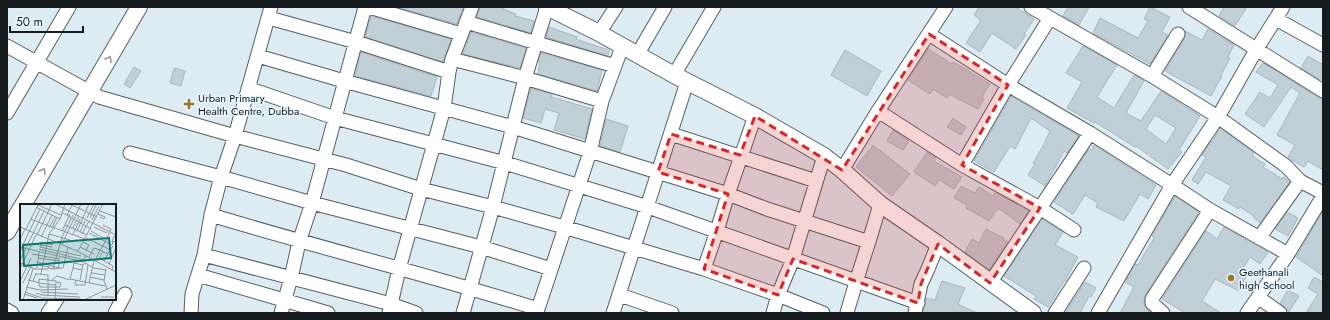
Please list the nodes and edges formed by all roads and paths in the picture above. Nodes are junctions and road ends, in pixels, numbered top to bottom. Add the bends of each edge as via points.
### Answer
1 (69, 7) edge
2 (139, 7) edge
3 (365, 7) edge
4 (369, 7) edge
5 (472, 7) edge
6 (547, 7) edge
7 (616, 7) edge
8 (665, 7) edge
9 (714, 7) edge
10 (946, 7) edge
11 (1031, 7) edge
12 (1189, 7) edge
13 (1283, 7) edge
14 (270, 12) edge
15 (1050, 18) junction
16 (1276, 19) junction
17 (466, 22) junction
18 (599, 33) junction
19 (461, 34) junction
20 (929, 34) junction
21 (1178, 34) dead end
22 (356, 42) junction
23 (536, 43) junction
24 (1323, 45) edge
25 (7, 46) edge
26 (622, 47) junction
27 (1256, 50) junction
28 (637, 55) junction
29 (258, 56) junction
30 (452, 59) junction
31 (36, 62) junction
32 (615, 66) junction
33 (449, 72) junction
34 (1152, 76) junction
35 (525, 78) junction
36 (681, 79) junction
37 (344, 81) junction
38 (1008, 85) junction
39 (248, 88) junction
40 (1323, 91) edge
41 (90, 92) junction
42 (602, 101) junction
43 (444, 108) junction
44 (878, 111) junction
45 (7, 114) edge
46 (755, 116) junction
47 (1218, 117) junction
48 (335, 118) junction
49 (513, 127) junction
50 (1090, 133) junction
51 (671, 134) junction
52 (235, 136) junction
53 (433, 144) junction
54 (590, 152) junction
55 (130, 153) dead end
56 (740, 156) junction
57 (824, 156) junction
58 (324, 160) junction
59 (505, 163) junction
60 (962, 165) junction
61 (842, 170) junction
62 (658, 172) junction
63 (220, 177) junction
64 (816, 181) junction
65 (1300, 182) junction
66 (578, 185) junction
67 (1172, 185) junction
68 (421, 189) junction
69 (1323, 193) edge
70 (728, 194) junction
71 (1323, 196) edge
72 (312, 203) junction
73 (24, 204) edge
74 (880, 204) junction
75 (493, 207) junction
76 (648, 207) junction
77 (1040, 208) junction
78 (20, 210) edge
79 (1210, 210) junction
80 (211, 215) junction
81 (804, 220) junction
82 (564, 227) junction
83 (411, 229) junction
84 (1074, 230) dead end
85 (717, 231) junction
86 (7, 232) edge
87 (1259, 238) junction
88 (299, 242) junction
89 (869, 242) junction
90 (938, 244) junction
91 (481, 247) junction
92 (634, 248) junction
93 (1288, 254) junction
94 (204, 255) junction
95 (793, 259) junction
96 (1084, 268) dead end
97 (399, 269) junction
98 (551, 269) junction
99 (704, 270) junction
100 (198, 276) junction
101 (291, 278) junction
102 (856, 281) junction
103 (990, 283) junction
104 (470, 288) junction
105 (126, 294) dead end
106 (620, 295) junction
107 (778, 295) junction
108 (1258, 297) junction
109 (55, 300) edge
110 (283, 307) edge
111 (390, 308) edge
112 (916, 308) edge
113 (7, 310) edge
114 (538, 311) edge
115 (12, 313) edge
116 (48, 313) edge
117 (116, 313) edge
118 (191, 313) edge
119 (328, 313) edge
120 (416, 313) edge
121 (463, 313) edge
122 (613, 313) edge
123 (672, 313) edge
124 (773, 313) edge
125 (823, 313) edge
126 (847, 313) edge
127 (1033, 313) edge
128 (1055, 313) edge
129 (1098, 313) edge
130 (1163, 313) edge
131 (1247, 313) edge
132 (1280, 313) edge

1 - 31 street
41 -> 2 main road
3 - 22 street
4 - 19 street
5 - 17 street
6 - 18 main road
6 - 23 street
7 - 18 street
8 - 28 street
9 - 36 street
10 - 20 street
11 - 15 street
12 - 27 street
13 - 16 street
14 - 22 street
14 - 29 street
15 - 34 street
15 - 38 street
16 - 24 street
16 - 27 street
17 - 19 street
17 - 23 street
18 - 26 main road
19 - 30 street
20 - 38 street
20 - 44 street
21 - 34 street
22 - 33 street
22 - 37 street
23 - 32 street
23 - 35 street
25 - 31 street
26 - 28 main road
26 - 32 street
27 - 40 street
27 - 47 street
28 - 36 main road
29 - 37 street
29 - 39 street
30 - 33 street
30 - 35 street
31 - 41 street
31 - 45 street
32 - 42 street
33 - 43 street
34 - 47 street
35 - 42 street
35 - 49 street
36 - 46 main road
36 - 51 street
37 - 43 street
37 - 48 street
38 - 50 street
38 - 60 street
39 - 48 street
39 - 52 street
41 - 52 street via 99,97
73 -> 41 main road
42 - 54 street
43 - 49 street
43 - 53 street
44 - 60 street
44 - 61 street
46 - 56 street
46 - 57 main road
47 - 65 street via 1286,166
47 - 67 street
48 - 53 street
48 - 58 street
49 - 54 street
49 - 59 street
50 - 67 street
50 - 77 street
51 - 56 street
51 - 62 street
52 - 58 street
52 - 63 street
53 - 59 street
53 - 68 street
54 - 62 street
54 - 66 street
55 - 63 street
56 - 64 street
56 - 70 street
57 - 61 main road
57 - 64 street
58 - 68 street
58 - 72 street
59 - 66 street
59 - 75 street
60 - 77 street
61 - 74 main road
62 - 70 street
62 - 76 street
63 - 72 street
63 - 80 street
64 - 81 street
65 - 69 street
65 - 87 street
66 - 76 street
66 - 82 street
67 - 79 street
67 - 129 street
68 - 75 street
68 - 83 street
70 - 81 street
70 - 85 street
71 - 93 street
72 - 83 street
72 - 88 street
74 - 89 street
74 - 90 main road
75 - 82 street
75 - 91 street
76 - 85 street
76 - 92 street
77 - 84 street
77 - 103 street
78 - 86 main road
79 - 87 street
79 - 130 street via 1152,299 1152,303
80 - 88 street
80 - 94 street
81 - 89 street
81 - 95 street
82 - 92 street
82 - 98 street
83 - 91 street
83 - 97 street
85 - 95 street
85 - 99 street
87 - 93 street
88 - 97 street
88 - 101 street
89 - 102 street
90 - 103 main road
90 - 112 street via 921,284
91 - 98 street
91 - 104 street
92 - 99 street
92 - 106 street
93 - 108 street
94 - 100 street
94 - 101 street
95 - 102 street
95 - 107 street
96 - 128 street
97 - 104 street
97 - 111 street
98 - 114 street
99 - 107 street
100 - 110 street
100 - 118 street via 192,294
101 - 110 street
101 - 111 street
102 - 112 street
102 - 126 street
103 - 127 main road
104 - 114 street
104 - 121 street
105 - 117 street
106 - 122 street
106 - 123 street
107 - 124 street
107 - 125 street
108 - 131 street
108 - 132 street
109 - 116 street
110 - 119 street
111 - 120 street
113 - 115 street

